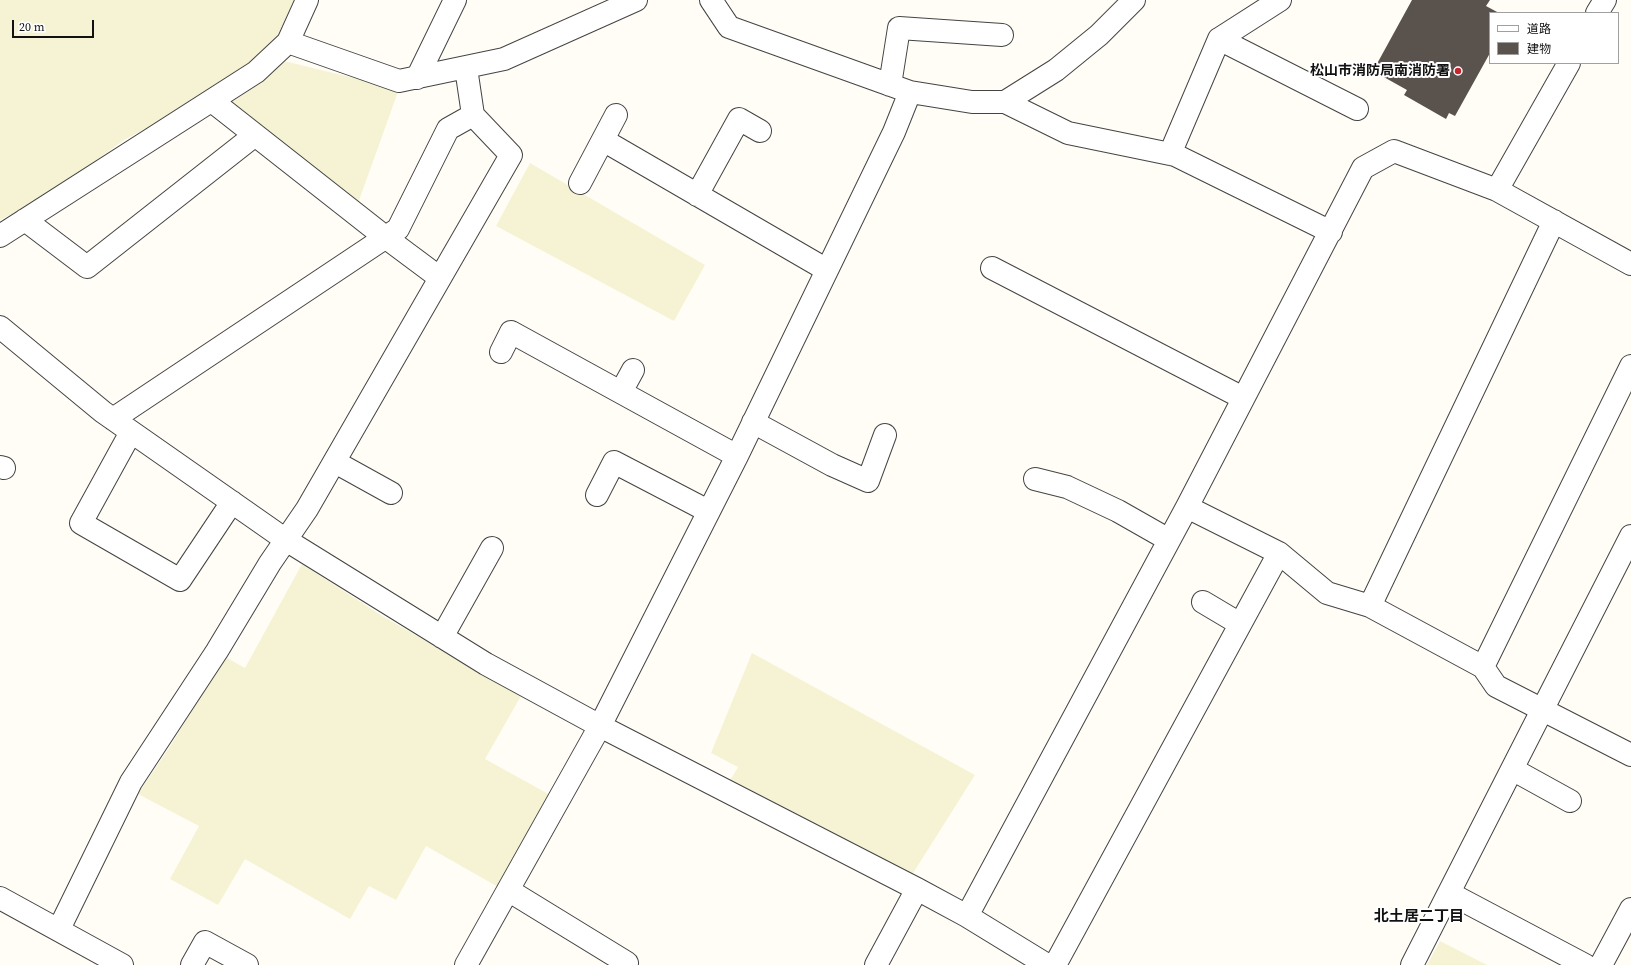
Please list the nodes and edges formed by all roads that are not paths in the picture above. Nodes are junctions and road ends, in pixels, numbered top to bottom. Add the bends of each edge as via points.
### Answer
1 (308, 0) edge
2 (455, 0) edge
3 (636, 0) edge
4 (711, 0) edge
5 (1134, 0) edge
6 (1280, 0) edge
7 (1605, 0) edge
8 (1598, 12) edge
9 (1002, 35) dead end
10 (1219, 39) junction
11 (288, 42) junction
12 (1568, 64) edge
13 (466, 68) junction
14 (417, 78) junction
15 (890, 85) junction
16 (910, 92) junction
17 (212, 101) junction
18 (1005, 102) junction
19 (1357, 109) dead end
20 (473, 115) junction
21 (616, 115) dead end
22 (760, 131) dead end
23 (255, 135) junction
24 (603, 140) junction
25 (1170, 154) junction
26 (580, 182) dead end
27 (1497, 190) junction
28 (697, 195) junction
29 (25, 220) junction
30 (1554, 221) junction
31 (1331, 232) junction
32 (0, 236) edge
33 (385, 237) junction
34 (1631, 264) edge
35 (992, 268) dead end
36 (827, 270) junction
37 (440, 278) junction
38 (0, 327) edge
39 (500, 352) dead end
40 (1631, 366) edge
41 (633, 370) dead end
42 (621, 392) junction
43 (1244, 398) junction
44 (113, 419) junction
45 (753, 422) junction
46 (131, 432) junction
47 (885, 435) dead end
48 (736, 456) junction
49 (335, 462) junction
50 (1035, 479) dead end
51 (391, 493) dead end
52 (597, 495) dead end
53 (232, 502) junction
54 (1186, 508) junction
55 (708, 511) junction
56 (1631, 536) edge
57 (286, 540) junction
58 (1169, 540) junction
59 (492, 548) dead end
60 (1279, 553) junction
61 (1203, 602) dead end
62 (1370, 606) junction
63 (1240, 624) junction
64 (442, 637) junction
65 (1484, 667) junction
66 (1543, 709) junction
67 (600, 726) junction
68 (1631, 755) edge
69 (1512, 769) junction
70 (1570, 801) dead end
71 (917, 889) junction
72 (508, 890) junction
73 (1449, 893) junction
74 (0, 898) edge
75 (1631, 909) edge
76 (967, 916) junction
77 (59, 930) junction
78 (122, 965) edge
79 (192, 965) edge
80 (247, 965) edge
81 (466, 965) edge
82 (626, 965) edge
83 (876, 965) edge
84 (1047, 965) edge
85 (1055, 965) edge
86 (1412, 965) edge
87 (1584, 965) edge
88 (1601, 965) edge

1 - 11 street
2 - 14 street
3 - 13 street via 504,60
4 - 15 street via 729,28
5 - 18 street via 1099,35 1056,70
6 - 10 street
7 - 8 street
9 - 15 street via 899,28
10 - 19 street
10 - 25 street
11 - 14 street via 399,81
11 - 17 street via 256,72
12 - 27 street
13 - 14 street
13 - 20 street
15 - 16 street
16 - 18 street via 972,102
16 - 36 street via 894,132
17 - 23 street
17 - 29 street
18 - 25 street via 1068,133
20 - 33 street via 448,129 398,229
20 - 37 street via 511,155
21 - 24 street
22 - 28 street via 739,119
23 - 29 street via 87,267
23 - 33 street
24 - 26 street
24 - 28 street
25 - 31 street
27 - 30 street
27 - 31 street via 1394,151 1364,168
28 - 36 street
29 - 32 street
30 - 34 street
30 - 62 street
31 - 43 street
33 - 37 street
33 - 44 street
35 - 43 street
36 - 45 street
37 - 49 street
38 - 44 street
39 - 42 street via 511,332
40 - 65 street
41 - 42 street
42 - 48 street
43 - 54 street
44 - 46 street
45 - 47 street via 832,465 868,481
45 - 48 street
46 - 53 street
46 - 53 street via 81,523 180,580
48 - 55 street
49 - 51 street
49 - 57 street via 308,509
50 - 58 street via 1066,487 1118,511
52 - 55 street via 614,462
53 - 57 street
54 - 58 street
54 - 60 street
55 - 67 street
56 - 66 street
57 - 64 street
57 - 77 street via 131,782
58 - 76 street
59 - 64 street
60 - 62 street via 1327,593
60 - 63 street
61 - 63 street
62 - 65 street
63 - 85 street
64 - 67 street
65 - 66 street via 1496,686
66 - 68 street
66 - 69 street
67 - 71 street
67 - 72 street
69 - 70 street
69 - 73 street
71 - 76 street
71 - 83 street
72 - 81 street
72 - 82 street via 627,963
73 - 86 street
73 - 87 street
74 - 77 street
75 - 88 street
76 - 84 street
77 - 78 street
79 - 80 street via 205,942

